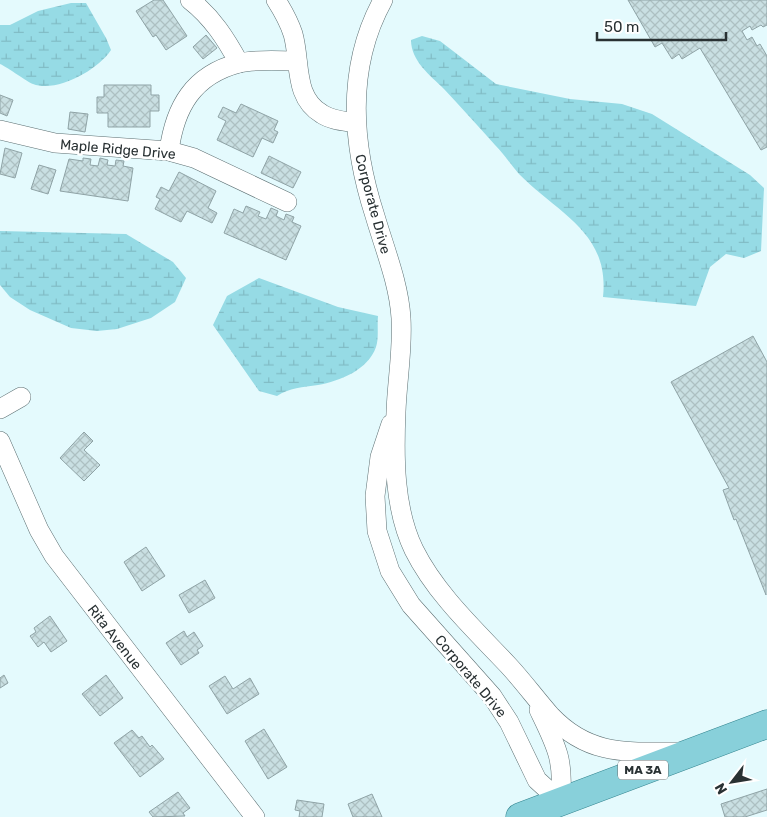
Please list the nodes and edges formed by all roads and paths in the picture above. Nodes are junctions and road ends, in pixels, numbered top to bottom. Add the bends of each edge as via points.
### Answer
1 (190, 0) edge
2 (276, 0) edge
3 (383, 0) edge
4 (297, 60) junction
5 (239, 63) junction
6 (355, 123) junction
7 (0, 130) edge
8 (169, 151) junction
9 (287, 202) dead end
10 (21, 397) dead end
11 (0, 410) edge
12 (396, 411) junction
13 (0, 441) edge
14 (513, 670) junction
15 (767, 724) edge
16 (690, 753) junction
17 (560, 801) junction
18 (255, 817) edge
19 (520, 817) edge

1 - 5 street via 222,33
2 - 4 street via 293,35
3 - 6 street, Corporate Drive via 364,49 356,90
4 - 5 street
4 - 6 street via 302,90 311,106 328,118
5 - 8 street via 212,74 193,88 180,105 172,126
6 - 12 street, Corporate Drive via 364,178 393,274 401,315 402,354
7 - 8 street, Maple Ridge Drive via 55,143
8 - 9 street, Maple Ridge Drive via 194,158
10 - 11 street
12 - 14 street, Corporate Drive via 399,499 414,551 447,598
12 - 17 street, Corporate Drive via 380,457 375,486 378,531 390,572 411,605 492,696 509,722 537,780
13 - 18 street, Rita Avenue via 36,524 54,556
14 - 16 street, Corporate Drive via 559,724 582,741 615,751
14 - 17 street, Corporate Drive via 536,704 561,759
15 - 16 main road, MA 3A
16 - 17 main road, MA 3A
17 - 19 main road, MA 3A

